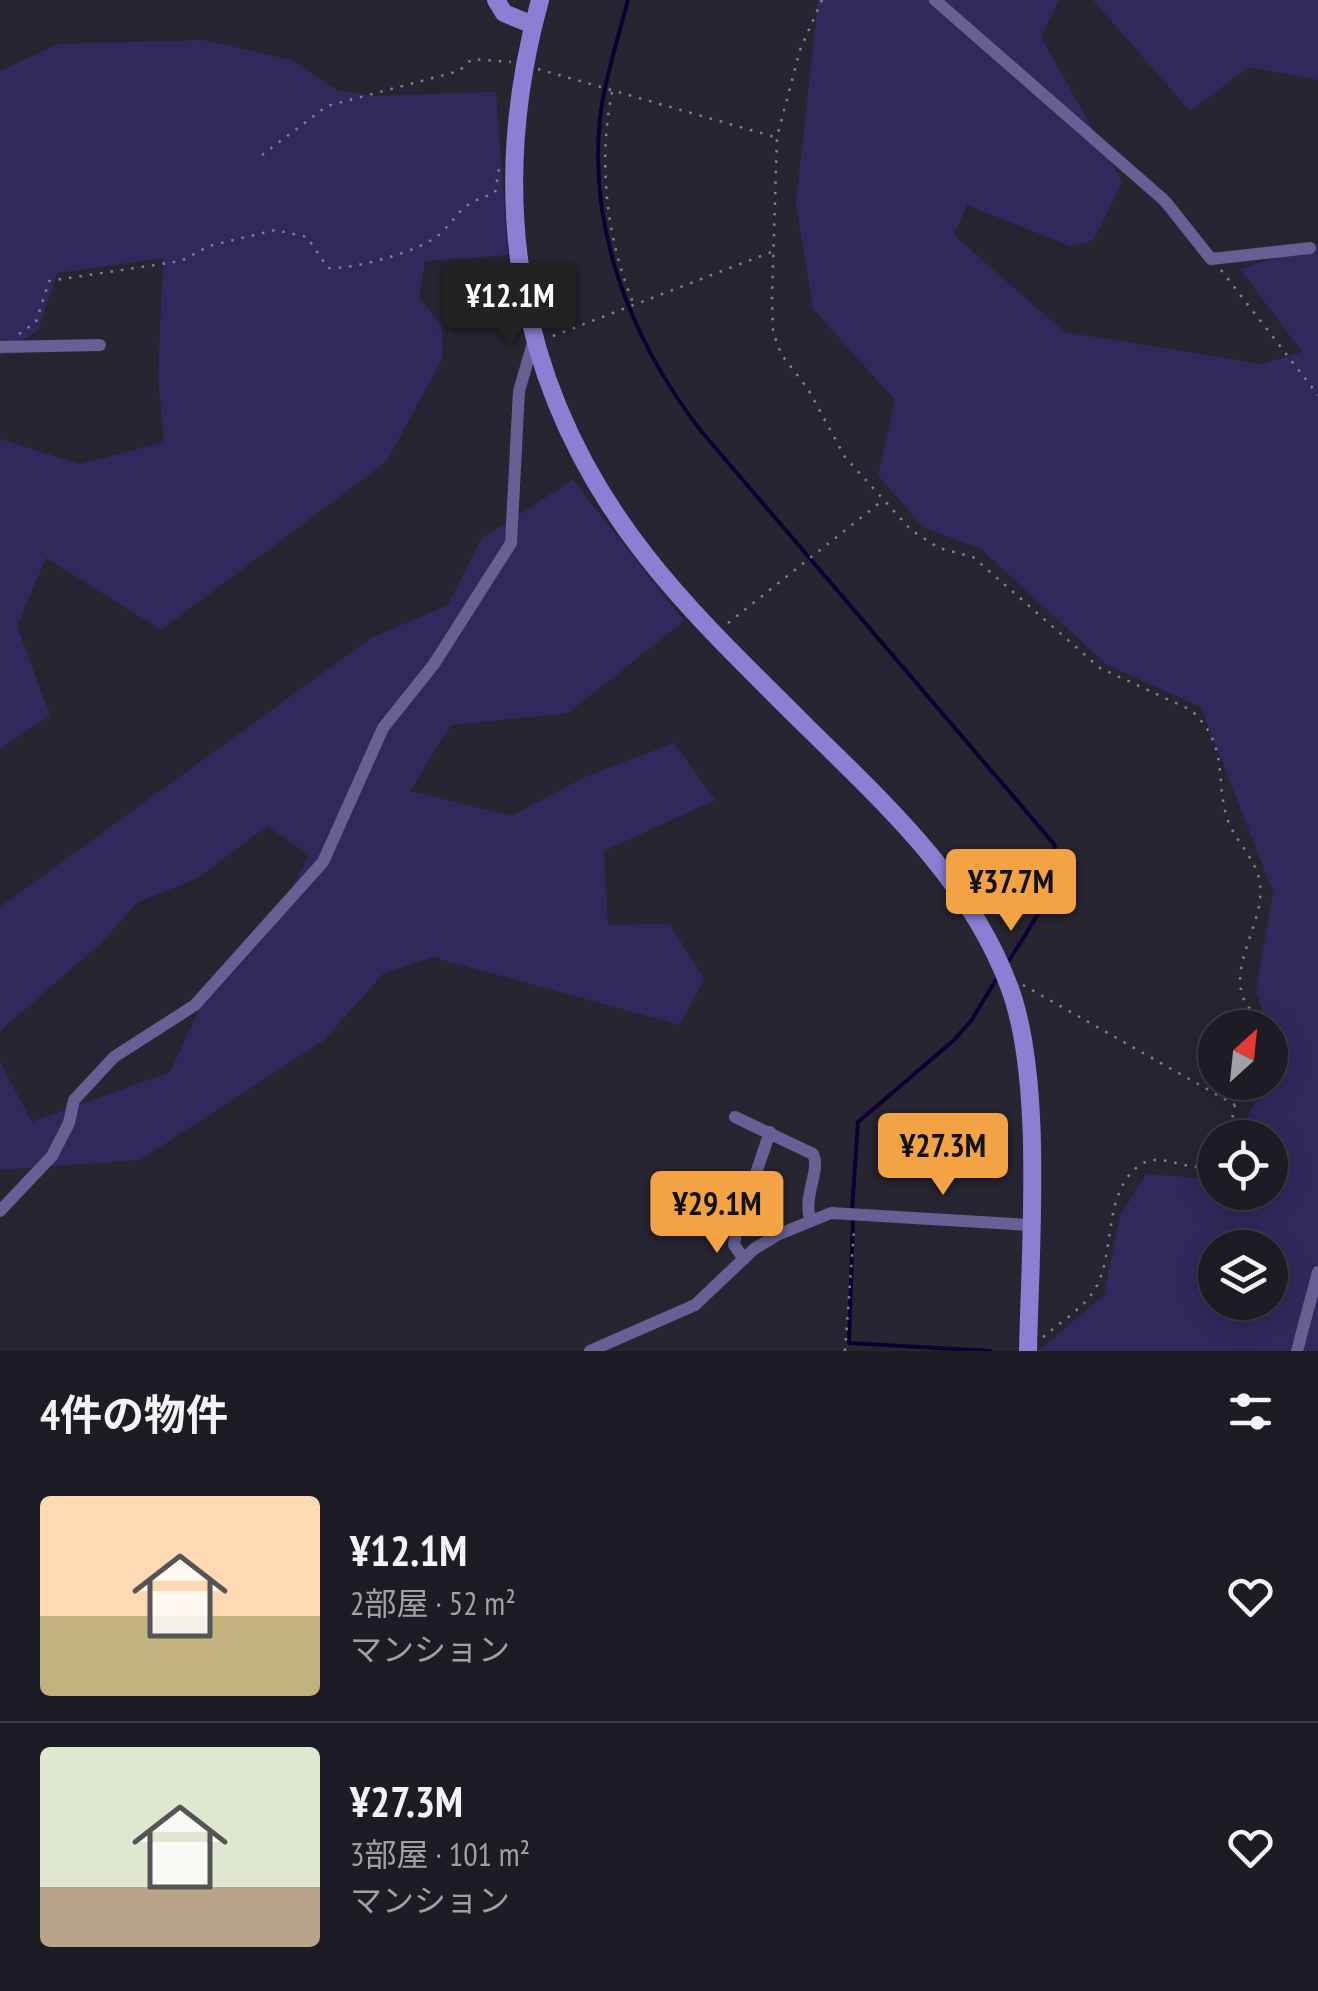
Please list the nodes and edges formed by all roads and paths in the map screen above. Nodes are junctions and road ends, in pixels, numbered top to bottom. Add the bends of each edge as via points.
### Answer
1 (496, 0) edge
2 (540, 0) edge
3 (822, 0) edge
4 (935, 0) edge
5 (533, 25) junction
6 (522, 64) junction
7 (612, 90) junction
8 (777, 137) junction
9 (262, 155) dead end
10 (500, 163) dead end
11 (1310, 248) dead end
12 (775, 251) junction
13 (1211, 259) junction
14 (634, 306) junction
15 (100, 344) dead end
16 (533, 344) junction
17 (1, 346) edge
18 (1318, 396) edge
19 (883, 500) junction
20 (715, 633) junction
21 (1006, 979) junction
22 (1251, 1010) edge
23 (1240, 1100) edge
24 (1235, 1105) junction
25 (736, 1117) dead end
26 (1232, 1120) edge
27 (770, 1132) junction
28 (1198, 1167) edge
29 (0, 1211) edge
30 (854, 1213) junction
31 (810, 1219) junction
32 (1030, 1225) junction
33 (744, 1259) junction
34 (1318, 1272) edge
35 (1028, 1348) edge
36 (590, 1351) edge
37 (845, 1351) edge
38 (1297, 1351) edge

1 - 5 street via 504,13
2 - 5 street
3 - 8 path via 800,50
4 - 13 street via 1164,202
5 - 6 street
6 - 7 path
6 - 9 path via 472,59 459,71 327,106
6 - 16 street via 514,238
7 - 8 path
7 - 14 path via 609,212
8 - 12 path
10 - 17 path via 494,193 462,204 438,237 388,256 348,270 328,268 307,237 274,230 209,246 180,262 50,282 36,322
11 - 13 street
12 - 14 path
12 - 19 path via 773,332 781,354 845,456
13 - 18 path
14 - 16 path
15 - 17 street
16 - 20 street via 604,495 646,556
16 - 29 street via 519,391 511,543 434,664 383,728 323,862 195,1006 114,1057 74,1100 52,1156
19 - 20 path
19 - 22 path via 939,548 972,557 1100,668 1202,720 1223,768 1227,816 1260,886 1240,979
20 - 21 street via 945,873
21 - 24 path
21 - 32 street via 1028,1082
23 - 24 path
24 - 26 path
25 - 27 street
27 - 31 street via 817,1162 806,1202
27 - 33 street via 736,1232 734,1245
28 - 35 path via 1159,1159 1133,1172 1114,1211 1096,1288
30 - 31 street
30 - 32 street
30 - 37 path
31 - 33 street
32 - 35 street
33 - 36 street via 694,1305
34 - 38 street

